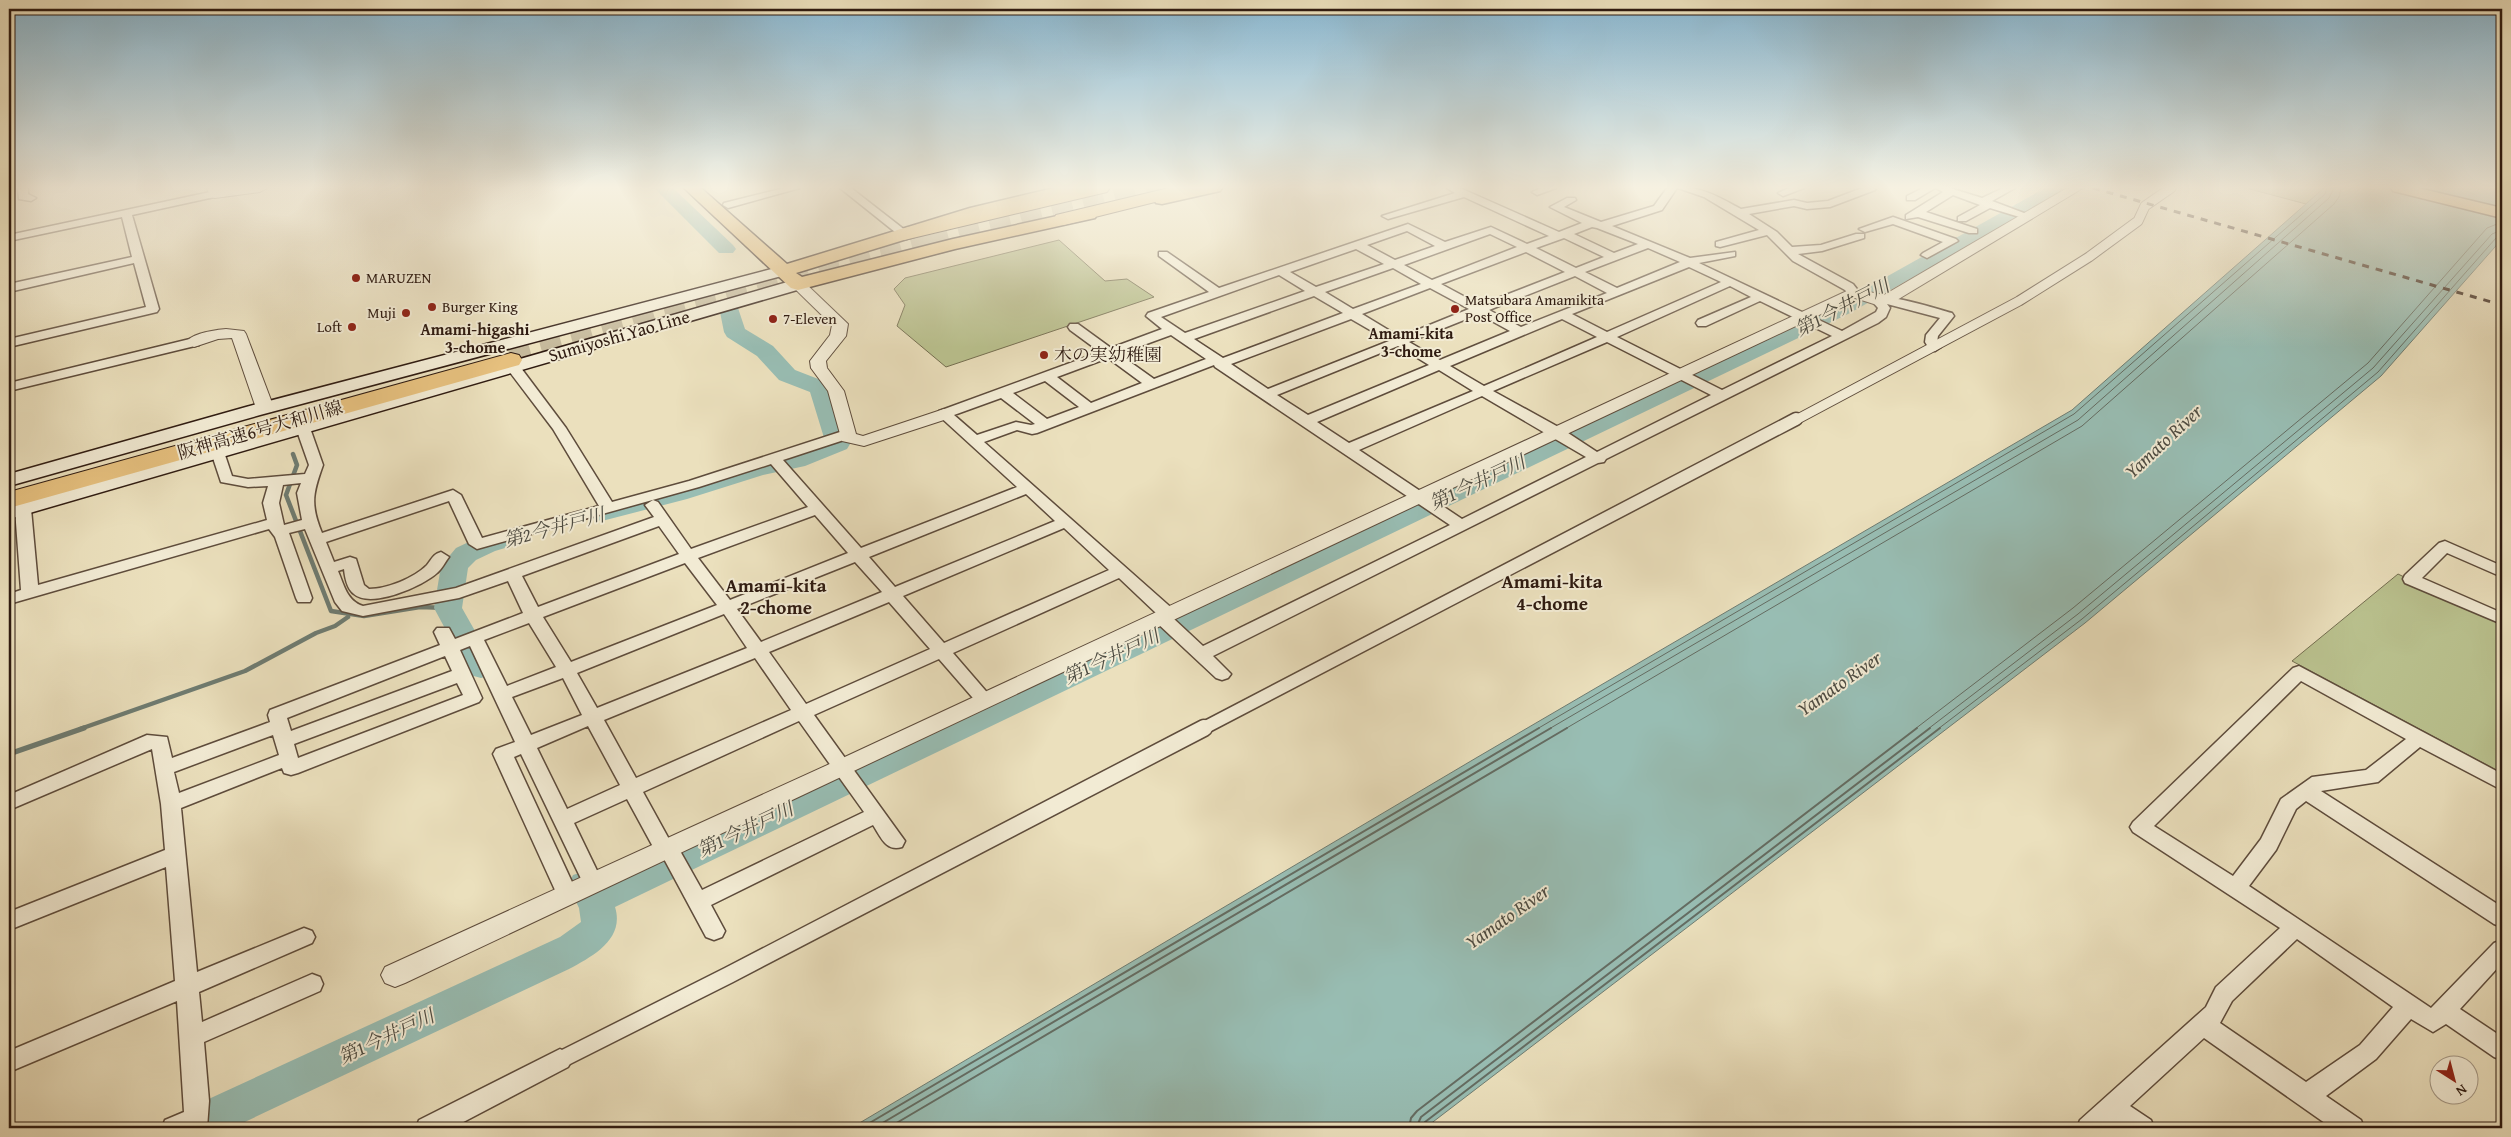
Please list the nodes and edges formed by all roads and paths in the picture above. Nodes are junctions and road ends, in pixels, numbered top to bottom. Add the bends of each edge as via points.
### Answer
1 (133, 241) edge
2 (755, 241) edge
3 (763, 241) edge
4 (885, 241) edge
5 (966, 241) edge
6 (1369, 241) edge
7 (1434, 241) edge
8 (1458, 241) edge
9 (1514, 241) edge
10 (1546, 241) edge
11 (1576, 241) edge
12 (1640, 241) edge
13 (1731, 241) edge
14 (1779, 241) edge
15 (1841, 241) edge
16 (1952, 241) edge
17 (1979, 241) edge
18 (2111, 241) edge
19 (1648, 244) junction
20 (1720, 244) dead end
21 (1358, 245) junction
22 (1443, 246) junction
23 (1528, 248) junction
24 (1789, 251) junction
25 (1164, 254) dead end
26 (1731, 254) dead end
27 (1927, 255) dead end
28 (1614, 257) junction
29 (138, 259) junction
30 (1691, 262) junction
31 (1393, 264) junction
32 (1280, 271) junction
33 (1575, 272) junction
34 (796, 275) junction
35 (1730, 282) junction
36 (1432, 284) junction
37 (9, 288) edge
38 (1316, 292) junction
39 (1617, 292) junction
40 (1218, 293) junction
41 (1855, 293) junction
42 (1760, 297) junction
43 (1880, 300) junction
44 (1480, 310) junction
45 (1354, 314) junction
46 (1562, 314) junction
47 (1801, 318) junction
48 (1702, 323) dead end
49 (1074, 327) dead end
50 (1521, 332) junction
51 (1178, 334) junction
52 (1842, 336) junction
53 (1607, 337) junction
54 (1400, 341) junction
55 (194, 342) joint
56 (9, 343) edge
57 (1936, 347) junction
58 (1109, 353) junction
59 (510, 360) junction
60 (1218, 362) junction
61 (1441, 365) junction
62 (1680, 374) junction
63 (1047, 376) junction
64 (1152, 384) junction
65 (9, 386) edge
66 (1483, 391) junction
67 (1003, 392) junction
68 (1266, 394) junction
69 (1723, 396) junction
70 (266, 408) junction
71 (1089, 408) junction
72 (944, 414) junction
73 (1306, 421) junction
74 (1045, 425) junction
75 (303, 428) junction
76 (1556, 433) junction
77 (840, 437) junction
78 (974, 442) junction
79 (1348, 449) junction
80 (218, 452) junction
81 (774, 458) junction
82 (1599, 459) junction
83 (9, 480) edge
84 (293, 480) junction
85 (1028, 488) junction
86 (9, 490) edge
87 (1420, 498) junction
88 (653, 505) dead end
89 (14, 508) edge
90 (608, 508) junction
91 (819, 508) junction
92 (663, 519) junction
93 (1066, 522) junction
94 (307, 523) junction
95 (1462, 526) junction
96 (280, 528) junction
97 (317, 540) junction
98 (860, 555) junction
99 (688, 556) junction
100 (441, 557) dead end
101 (328, 569) junction
102 (1121, 572) junction
103 (2502, 572) edge
104 (512, 573) junction
105 (30, 593) junction
106 (459, 593) joint
107 (894, 594) junction
108 (304, 598) dead end
109 (9, 600) edge
110 (727, 607) junction
111 (534, 615) junction
112 (1165, 617) junction
113 (2502, 619) edge
114 (474, 637) junction
115 (446, 639) junction
116 (758, 650) junction
117 (942, 650) junction
118 (1201, 654) junction
119 (567, 670) junction
120 (462, 674) junction
121 (1222, 674) dead end
122 (502, 694) junction
123 (985, 701) junction
124 (803, 711) junction
125 (592, 717) junction
126 (2420, 737) junction
127 (284, 741) junction
128 (526, 744) junction
129 (164, 768) junction
130 (842, 769) junction
131 (2502, 783) edge
132 (631, 788) junction
133 (2306, 791) junction
134 (9, 804) edge
135 (171, 804) junction
136 (876, 814) junction
137 (563, 819) junction
138 (895, 841) dead end
139 (667, 849) junction
140 (176, 854) junction
141 (2235, 888) junction
142 (580, 889) junction
143 (698, 902) junction
144 (2502, 918) edge
145 (9, 921) edge
146 (2296, 927) junction
147 (714, 931) dead end
148 (304, 937) dead end
149 (2502, 948) edge
150 (395, 975) dead end
151 (312, 984) dead end
152 (187, 986) junction
153 (2408, 1006) junction
154 (2443, 1010) junction
155 (2203, 1024) junction
156 (191, 1037) junction
157 (2502, 1050) edge
158 (560, 1060) joint
159 (9, 1062) edge
160 (2306, 1097) junction
161 (2112, 1107) junction
162 (190, 1123) edge
163 (428, 1128) edge
164 (2089, 1128) edge
165 (2142, 1128) edge
166 (2352, 1128) edge

1 - 29 street
2 - 34 main road
3 - 34 main road
4 - 34 main road
5 - 34 main road
6 - 21 street
7 - 22 street
8 - 22 street
9 - 23 street
10 - 23 street
11 - 28 street
12 - 19 street
13 - 20 street
14 - 24 street
15 - 24 street via 1822,248
16 - 27 street
17 - 43 street
18 - 57 street via 2019,301
19 - 28 street
19 - 30 street
21 - 31 street
21 - 32 street
22 - 31 street
23 - 33 street
23 - 36 street
24 - 41 street
25 - 40 street
26 - 30 street
28 - 33 street
29 - 37 street
29 - 56 street via 153,309
30 - 35 street
30 - 39 street
31 - 36 street
31 - 38 street
32 - 38 street
32 - 40 street
33 - 39 street
33 - 44 street
34 - 59 main road, Sumiyoshi Yao Line
34 - 70 main road, Sumiyoshi Yao Line via 669,303
34 - 77 street via 846,313 852,324 846,337 821,354 818,361 819,368 836,390
35 - 42 street
35 - 53 street
36 - 44 street
36 - 45 street
38 - 45 street
38 - 51 street
39 - 46 street
40 - 51 street via 1152,316
41 - 43 street
41 - 47 street
42 - 47 street
42 - 48 street
43 - 52 street via 1884,308 1882,314
43 - 57 street via 1948,316 1932,334 1930,342
44 - 50 street
44 - 54 street
45 - 54 street
45 - 60 street
46 - 50 street
46 - 53 street
47 - 52 street
47 - 62 street
49 - 58 street
50 - 61 street
51 - 58 street
51 - 60 street
52 - 69 street
53 - 62 street
53 - 66 street
54 - 61 street
54 - 68 street
55 - 65 street
55 - 70 street via 228,332 238,334
57 - 158 street
58 - 63 street
58 - 64 street
59 - 75 main road, Sumiyoshi Yao Line
59 - 86 highway, 阪神高速6号大和川線
59 - 89 highway, 阪神高速6号大和川線
59 - 90 street via 559,428
60 - 64 street
60 - 68 street
61 - 66 street
61 - 73 street
62 - 69 street
62 - 76 street
63 - 67 street
63 - 71 street
64 - 71 street
66 - 76 street
66 - 79 street
67 - 72 street
67 - 74 street
68 - 73 street
69 - 82 street
70 - 83 main road, Sumiyoshi Yao Line
71 - 74 street
72 - 77 street via 864,441
72 - 78 street
73 - 79 street
74 - 78 street via 1032,430 1016,426
75 - 80 main road, Sumiyoshi Yao Line
75 - 84 street via 316,465
76 - 82 street
76 - 87 street
77 - 81 street
78 - 85 street
79 - 87 street
80 - 84 street via 226,479 248,483
80 - 89 main road, Sumiyoshi Yao Line
81 - 90 street
81 - 91 street
82 - 95 street
84 - 94 street via 305,493
84 - 96 street via 271,503
85 - 93 street
85 - 98 street
87 - 95 street
87 - 112 street
88 - 92 street
89 - 105 street
90 - 97 street via 477,544 453,495
91 - 98 street
91 - 99 street
92 - 99 street
92 - 104 street
93 - 102 street
93 - 107 street
94 - 96 street
94 - 97 street
95 - 118 street
96 - 105 street
96 - 108 street
97 - 101 street
98 - 107 street
98 - 110 street
99 - 110 street
99 - 111 street
100 - 101 street via 432,569 417,579 372,595 358,590 350,562
101 - 106 street via 348,607 363,611
102 - 112 street
102 - 117 street
103 - 113 street via 2444,546 2411,579
104 - 106 street
104 - 111 street
105 - 109 street
107 - 116 street
107 - 117 street
110 - 116 street
110 - 119 street
111 - 114 street
111 - 119 street
112 - 118 street
112 - 123 street
114 - 115 street
114 - 122 street
115 - 120 street
115 - 127 street via 277,715
116 - 124 street
116 - 125 street
117 - 123 street
117 - 124 street
118 - 121 street
119 - 122 street
119 - 125 street
120 - 127 street
120 - 127 street via 473,698 291,768
122 - 128 street
123 - 130 street
124 - 130 street
124 - 132 street
125 - 128 street
125 - 132 street
126 - 131 street
126 - 133 street via 2371,777 2319,782
126 - 141 street via 2299,672 2140,827
127 - 129 street
127 - 135 street
128 - 137 street
128 - 142 street via 503,754
129 - 134 street via 160,742 147,742
129 - 135 street
130 - 136 street
130 - 139 street
132 - 137 street
132 - 139 street
133 - 141 street via 2288,804 2269,844
133 - 144 street
135 - 140 street
136 - 138 street
136 - 143 street
137 - 142 street
139 - 142 street
139 - 143 street
140 - 145 street
140 - 152 street
141 - 146 street
142 - 150 street
143 - 147 street
146 - 153 street
146 - 155 street via 2224,994 2214,1014
148 - 152 street
149 - 154 street
151 - 156 street
152 - 156 street
152 - 159 street
153 - 154 street via 2433,1022
153 - 160 street via 2368,1052 2332,1075
154 - 157 street
155 - 160 street
155 - 161 street
156 - 162 street
158 - 163 street
160 - 166 street
161 - 164 street
161 - 165 street

